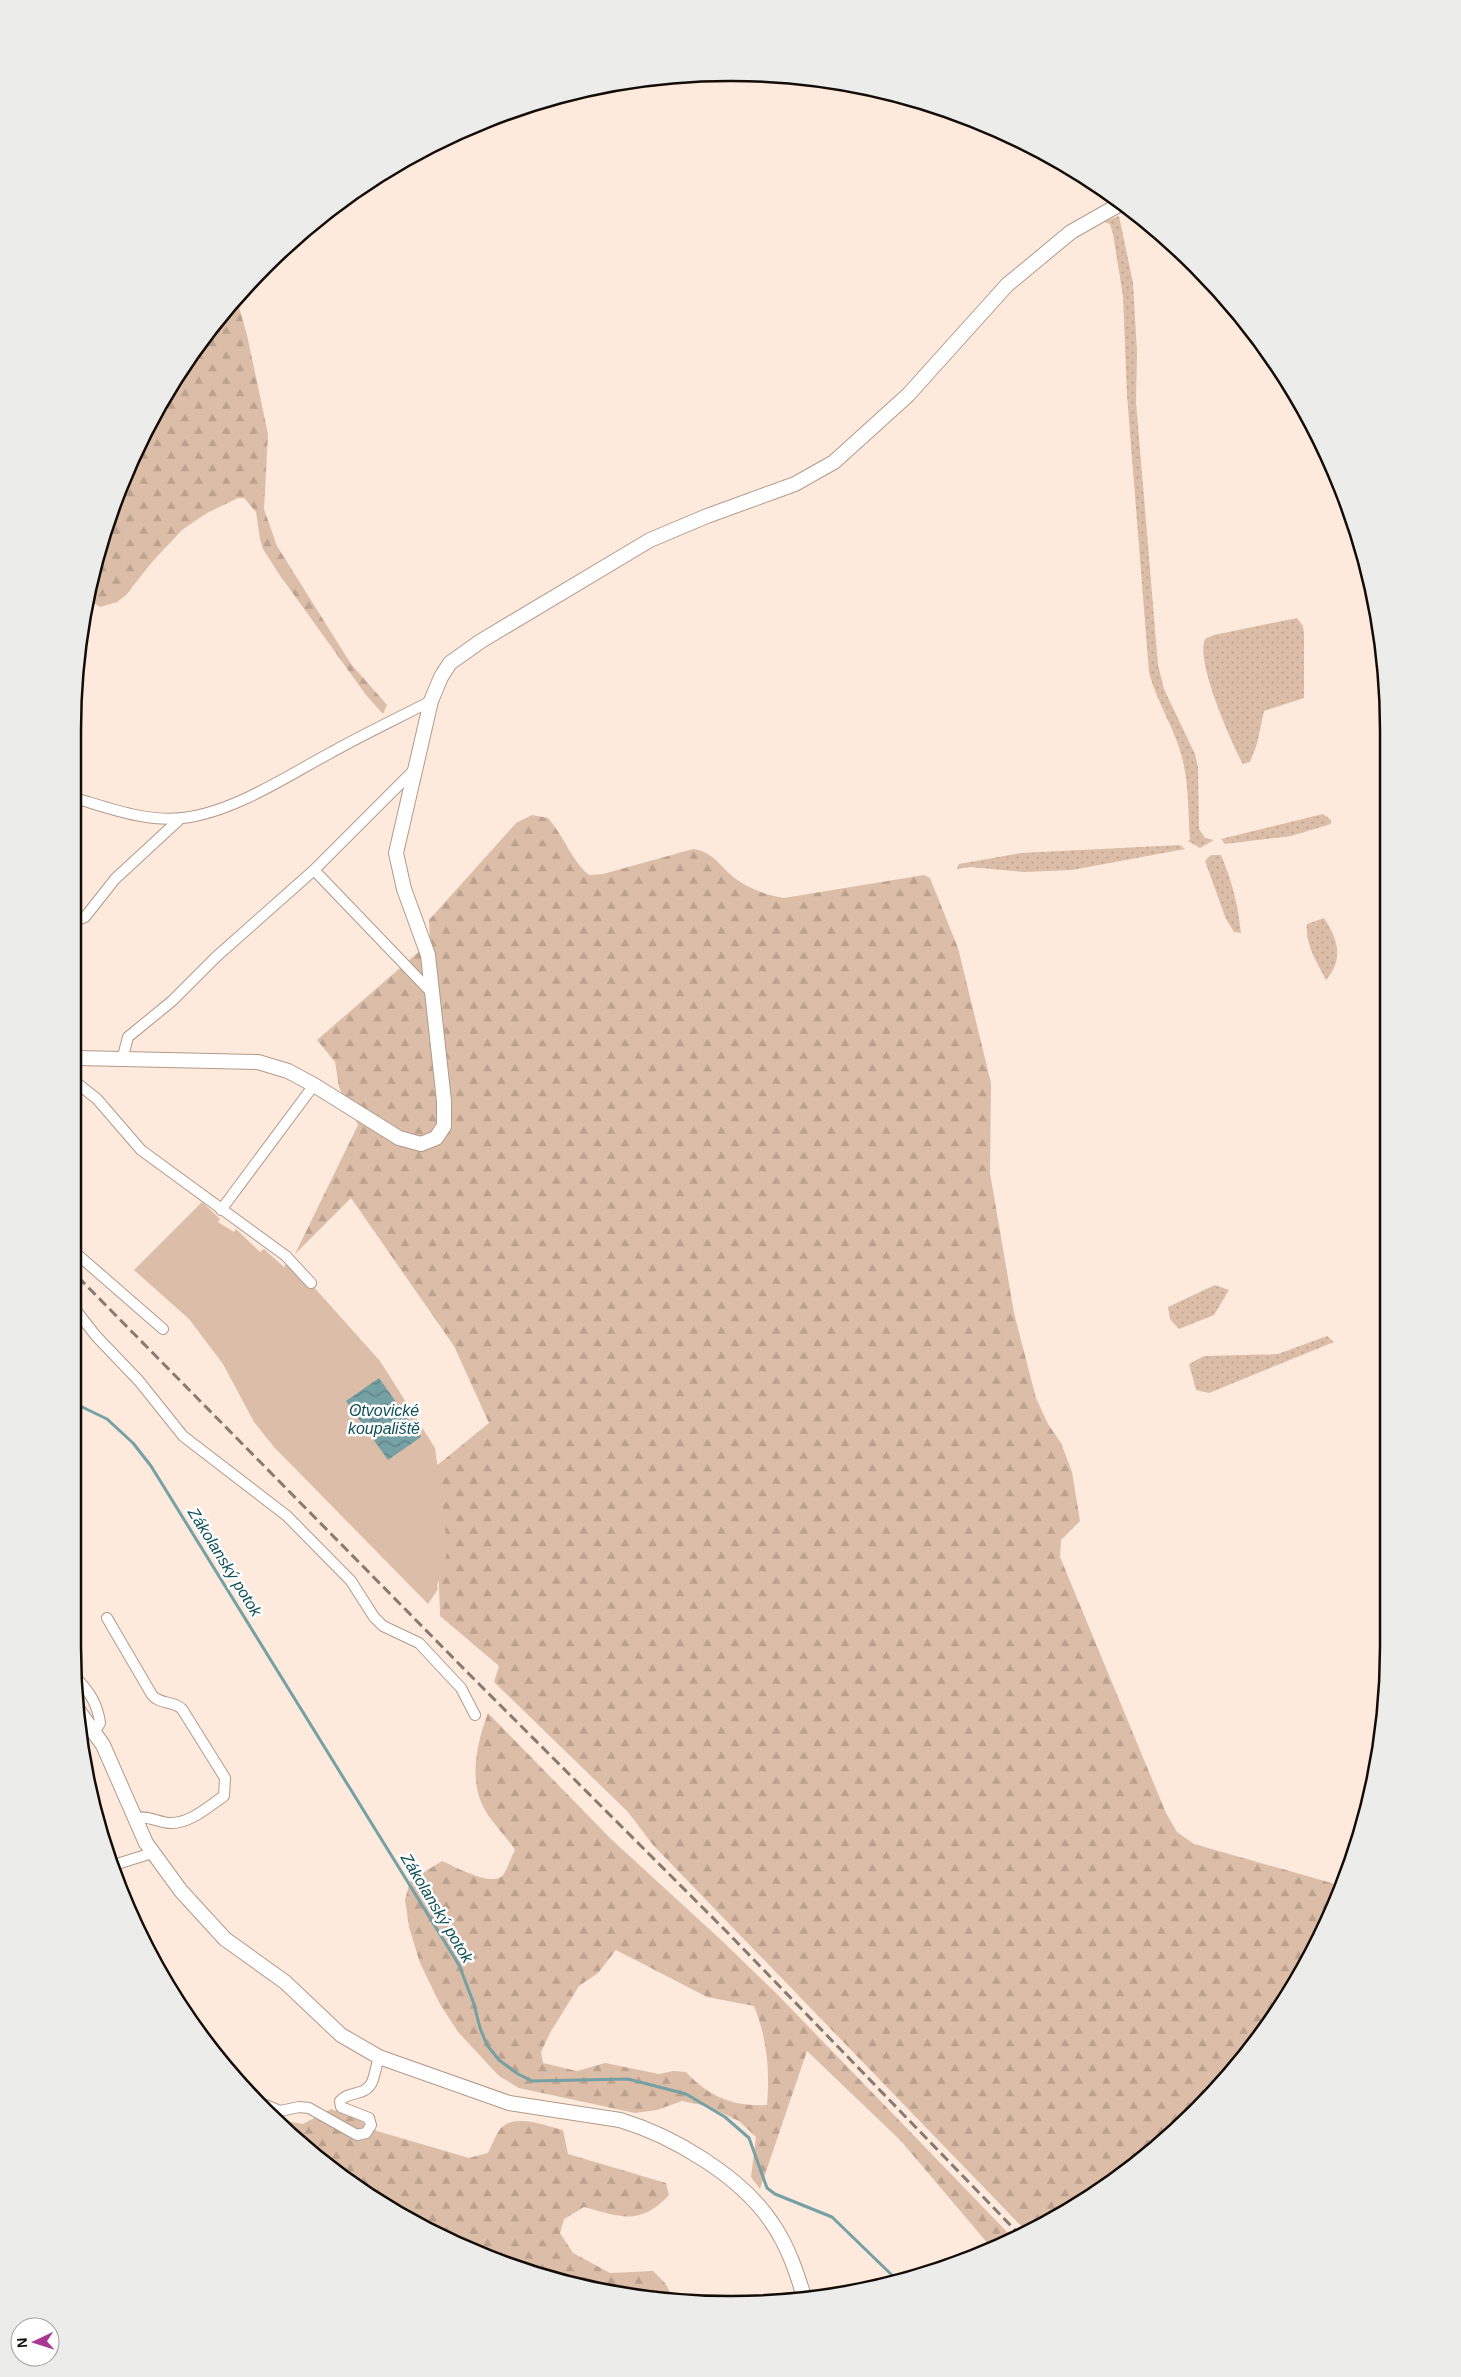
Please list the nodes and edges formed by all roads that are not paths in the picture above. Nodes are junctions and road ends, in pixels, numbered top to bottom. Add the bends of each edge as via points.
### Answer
1 (1115, 207) edge
2 (430, 701) junction
3 (415, 769) junction
4 (81, 800) edge
5 (181, 818) junction
6 (314, 870) junction
7 (81, 919) edge
8 (432, 994) junction
9 (81, 1058) edge
10 (122, 1060) junction
11 (314, 1085) junction
12 (81, 1086) edge
13 (221, 1210) junction
14 (81, 1258) edge
15 (311, 1283) dead end
16 (81, 1318) edge
17 (163, 1329) dead end
18 (107, 1618) dead end
19 (83, 1687) edge
20 (475, 1715) dead end
21 (86, 1720) edge
22 (95, 1731) junction
23 (136, 1818) junction
24 (152, 1853) junction
25 (119, 1863) edge
26 (379, 2057) junction
27 (273, 2108) edge
28 (802, 2291) edge

1 - 2 street via 1071,232 1007,285 908,395 834,462 795,484 650,540 450,663
2 - 3 street
2 - 5 street via 272,786 207,813
3 - 6 street
3 - 8 street via 396,852 404,889 428,955
4 - 5 street via 134,815
5 - 7 street via 115,879
6 - 8 street
6 - 10 street via 216,956 172,1001 128,1037
8 - 11 street via 444,1101 444,1126 436,1138 421,1144 399,1138
9 - 10 street
10 - 11 street via 258,1062 288,1071
11 - 13 street
12 - 13 street via 97,1099 141,1150
13 - 15 street via 286,1256
14 - 17 street
16 - 20 street via 139,1381 183,1436 286,1516 351,1581 383,1626 419,1643 461,1688
18 - 23 street via 152,1695 156,1700 173,1703 182,1709 227,1784 224,1796 184,1821 172,1823
19 - 22 street via 99,1713 100,1724
21 - 22 street
22 - 23 street
23 - 24 street
24 - 25 street
24 - 26 street via 225,1939 285,1982 341,2035
26 - 27 street via 371,2084 340,2101 341,2108 369,2118 371,2125 366,2133 357,2135 309,2108 280,2111
26 - 28 street via 510,2103 594,2114 638,2125 688,2151 719,2171 762,2209 787,2248

